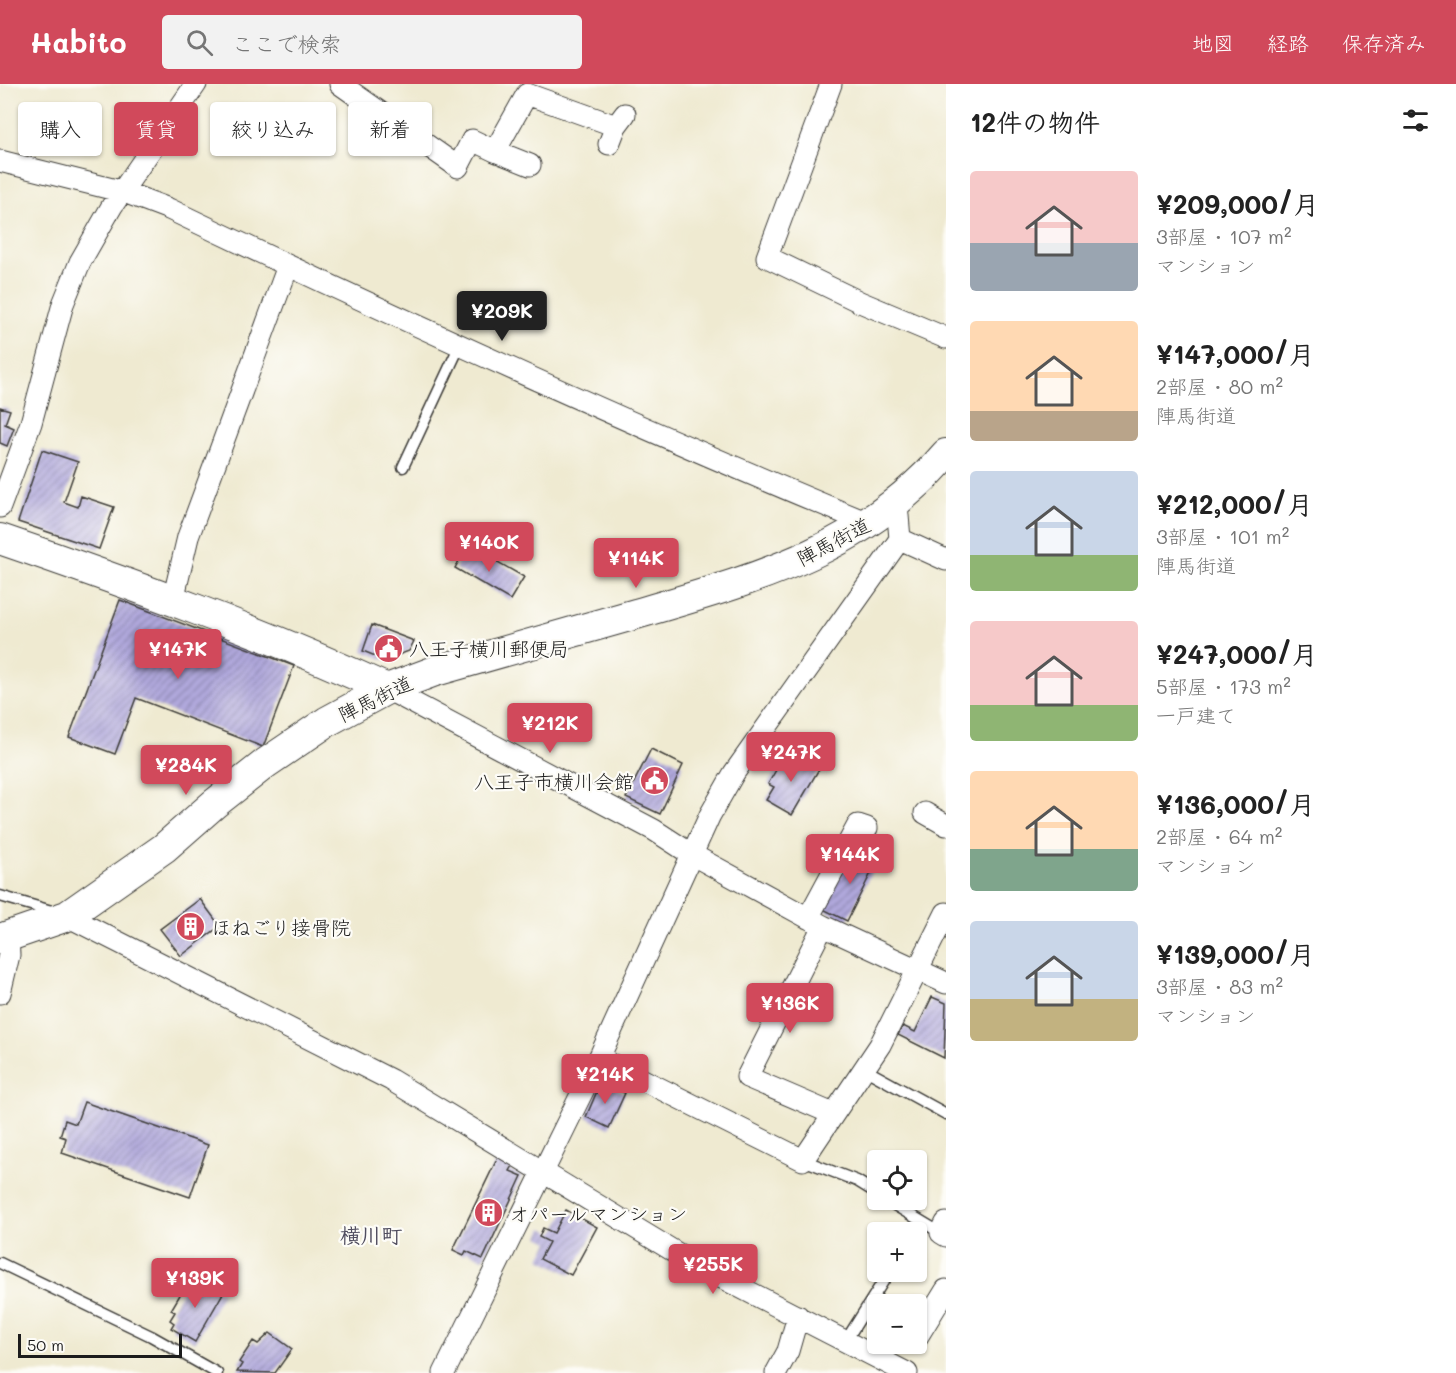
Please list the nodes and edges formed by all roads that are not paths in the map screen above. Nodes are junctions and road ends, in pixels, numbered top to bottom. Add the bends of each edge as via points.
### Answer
1 (196, 84) edge
2 (340, 84) edge
3 (831, 84) edge
4 (617, 128) dead end
5 (495, 151) junction
6 (0, 161) edge
7 (530, 165) dead end
8 (124, 192) junction
9 (288, 266) junction
10 (946, 338) edge
11 (460, 345) junction
12 (946, 454) edge
13 (403, 467) dead end
14 (897, 504) junction
15 (0, 507) edge
16 (868, 523) junction
17 (0, 539) edge
18 (900, 539) junction
19 (946, 560) edge
20 (173, 600) junction
21 (387, 689) junction
22 (925, 813) dead end
23 (946, 825) edge
24 (867, 828) dead end
25 (691, 854) junction
26 (0, 896) edge
27 (946, 913) edge
28 (67, 916) junction
29 (815, 922) junction
30 (4, 938) edge
31 (917, 969) junction
32 (946, 983) edge
33 (0, 993) edge
34 (599, 1058) junction
35 (864, 1069) junction
36 (833, 1114) junction
37 (946, 1114) edge
38 (804, 1160) junction
39 (544, 1173) junction
40 (867, 1187) edge
41 (901, 1210) edge
42 (920, 1222) edge
43 (927, 1225) edge
44 (944, 1231) edge
45 (0, 1263) edge
46 (883, 1282) edge
47 (946, 1290) edge
48 (798, 1316) junction
49 (927, 1321) edge
50 (845, 1342) junction
51 (910, 1354) edge
52 (903, 1371) edge
53 (217, 1373) edge
54 (444, 1373) edge
55 (776, 1373) edge

1 - 8 street
2 - 5 street via 458,167 472,140
3 - 10 street via 767,257
4 - 5 street via 527,94
5 - 7 street
6 - 8 street
8 - 9 street via 169,209
8 - 15 street via 80,262 63,304 31,423
9 - 11 street
9 - 20 street via 191,527
11 - 13 lane
11 - 16 street
12 - 14 main road, 陣馬街道
14 - 16 main road, 陣馬街道
14 - 18 street
16 - 21 main road, 陣馬街道 via 758,578 435,670
17 - 20 main road
18 - 19 street
18 - 25 street via 734,772
20 - 21 main road
21 - 25 street via 654,830
21 - 28 main road, 陣馬街道 via 328,721 266,763 164,848
22 - 23 street
24 - 29 street via 858,825
25 - 29 street
25 - 34 street
26 - 28 lane
27 - 31 street
28 - 30 main road, 陣馬街道
28 - 39 street via 391,1080
29 - 31 street
29 - 36 street via 747,1077
30 - 33 street via 9,955
31 - 32 street
31 - 35 street
34 - 38 street
34 - 39 street
35 - 36 street
35 - 37 lane
36 - 38 street
38 - 40 lane
39 - 48 street via 695,1263
39 - 54 street
41 - 42 lane
43 - 44 lane
45 - 53 lane via 151,1336
46 - 50 lane
47 - 49 street
48 - 50 street
48 - 55 street via 788,1351
50 - 52 street
51 - 52 street

